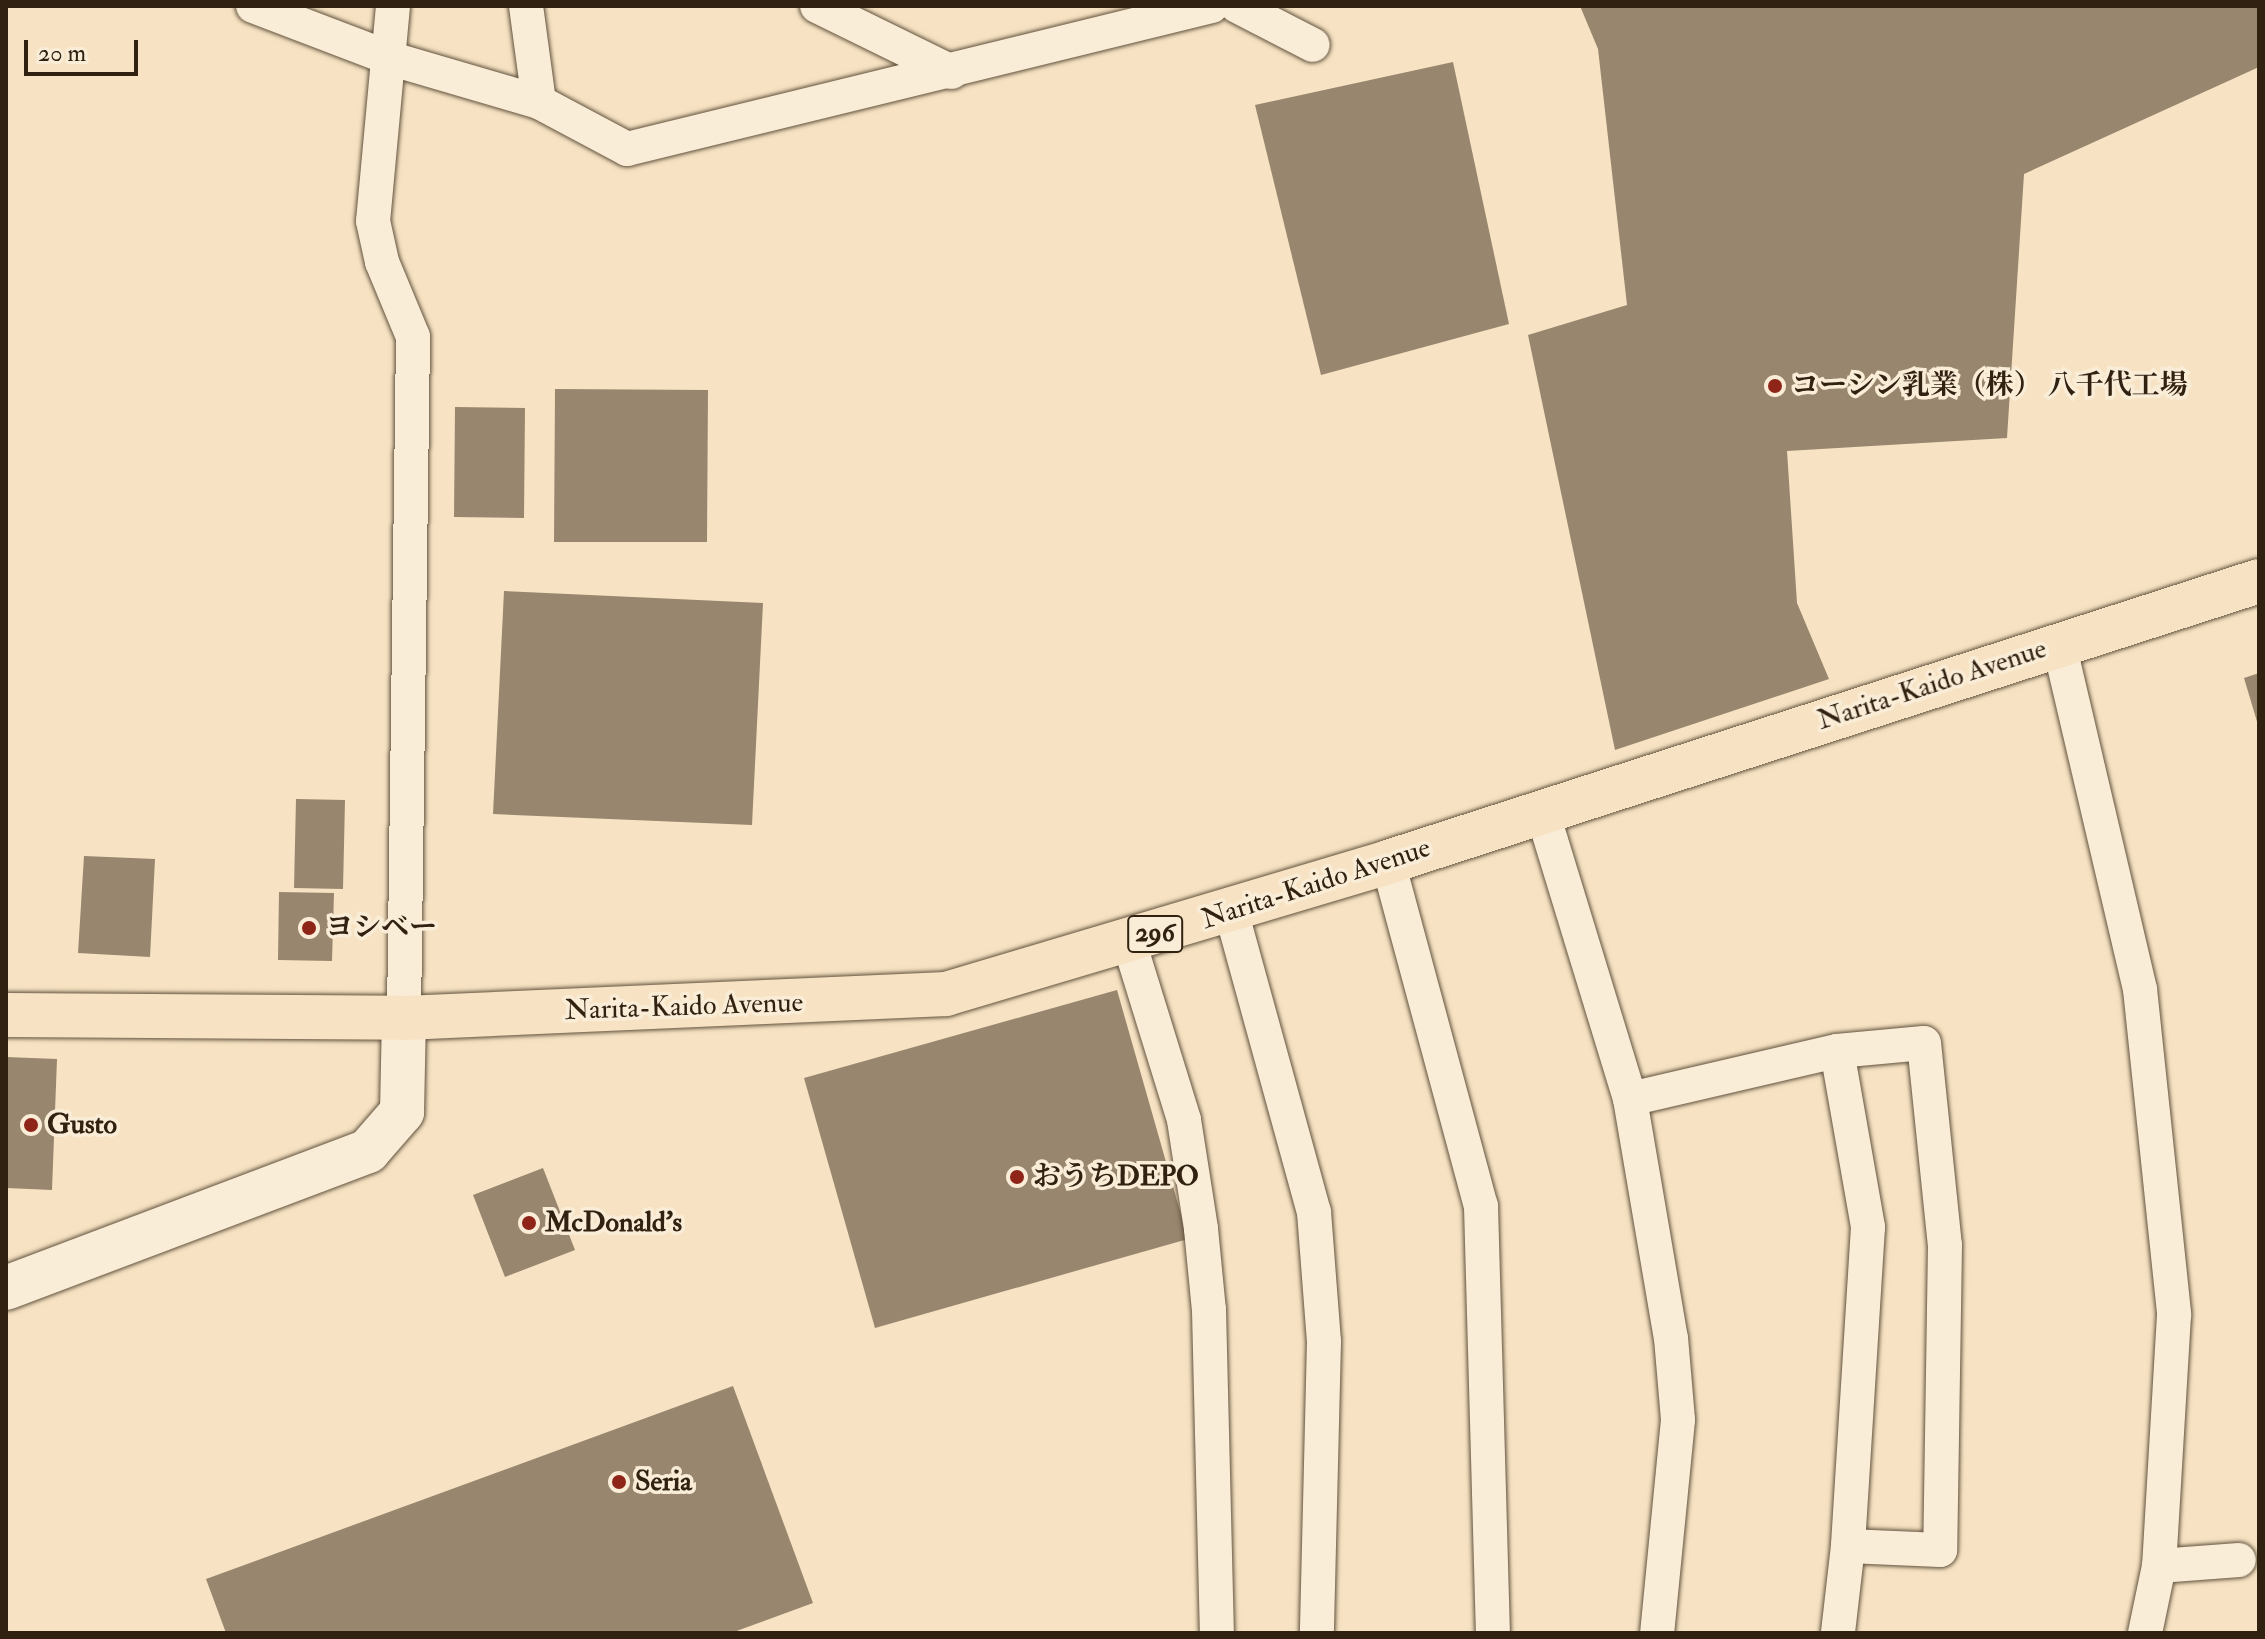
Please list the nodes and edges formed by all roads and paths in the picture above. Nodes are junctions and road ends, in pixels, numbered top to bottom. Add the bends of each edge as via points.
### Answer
1 (253, 6) edge
2 (393, 6) edge
3 (526, 6) edge
4 (817, 6) edge
5 (1212, 6) edge
6 (1237, 6) edge
7 (1313, 45) dead end
8 (392, 59) junction
9 (952, 72) junction
10 (539, 102) junction
11 (2259, 581) edge
12 (2059, 644) junction
13 (1542, 811) junction
14 (1388, 862) junction
15 (1231, 911) junction
16 (1129, 942) junction
17 (6, 1015) edge
18 (404, 1018) junction
19 (1837, 1051) junction
20 (1630, 1099) junction
21 (6, 1288) edge
22 (1848, 1546) junction
23 (2239, 1560) dead end
24 (2159, 1566) junction
25 (1217, 1633) edge
26 (1317, 1633) edge
27 (1493, 1633) edge
28 (1657, 1633) edge
29 (1838, 1633) edge
30 (2145, 1633) edge

1 - 8 street
2 - 8 street
3 - 10 street
4 - 9 street
5 - 9 street
6 - 7 street
8 - 10 street
8 - 18 street via 373,221 413,337
9 - 10 street via 627,149
11 - 12 highway, Narita-Kaido Avenue / 296
12 - 13 highway, Narita-Kaido Avenue / 296
12 - 24 street via 2140,989 2174,1315
13 - 14 highway, Narita-Kaido Avenue / 296
13 - 20 street
14 - 15 highway, Narita-Kaido Avenue / 296
14 - 27 street via 1481,1206
15 - 16 highway, Narita-Kaido Avenue / 296
15 - 26 street via 1314,1212 1324,1341
16 - 18 highway, Narita-Kaido Avenue / 296 via 946,994
16 - 25 street via 1184,1120 1201,1229
17 - 18 highway, Narita-Kaido Avenue / 296
18 - 21 street via 402,1112 368,1151
19 - 20 street
19 - 22 street via 1868,1227
19 - 22 street via 1924,1043 1945,1245 1940,1550
20 - 28 street via 1671,1338 1678,1420
22 - 29 street
23 - 24 street
24 - 30 street

